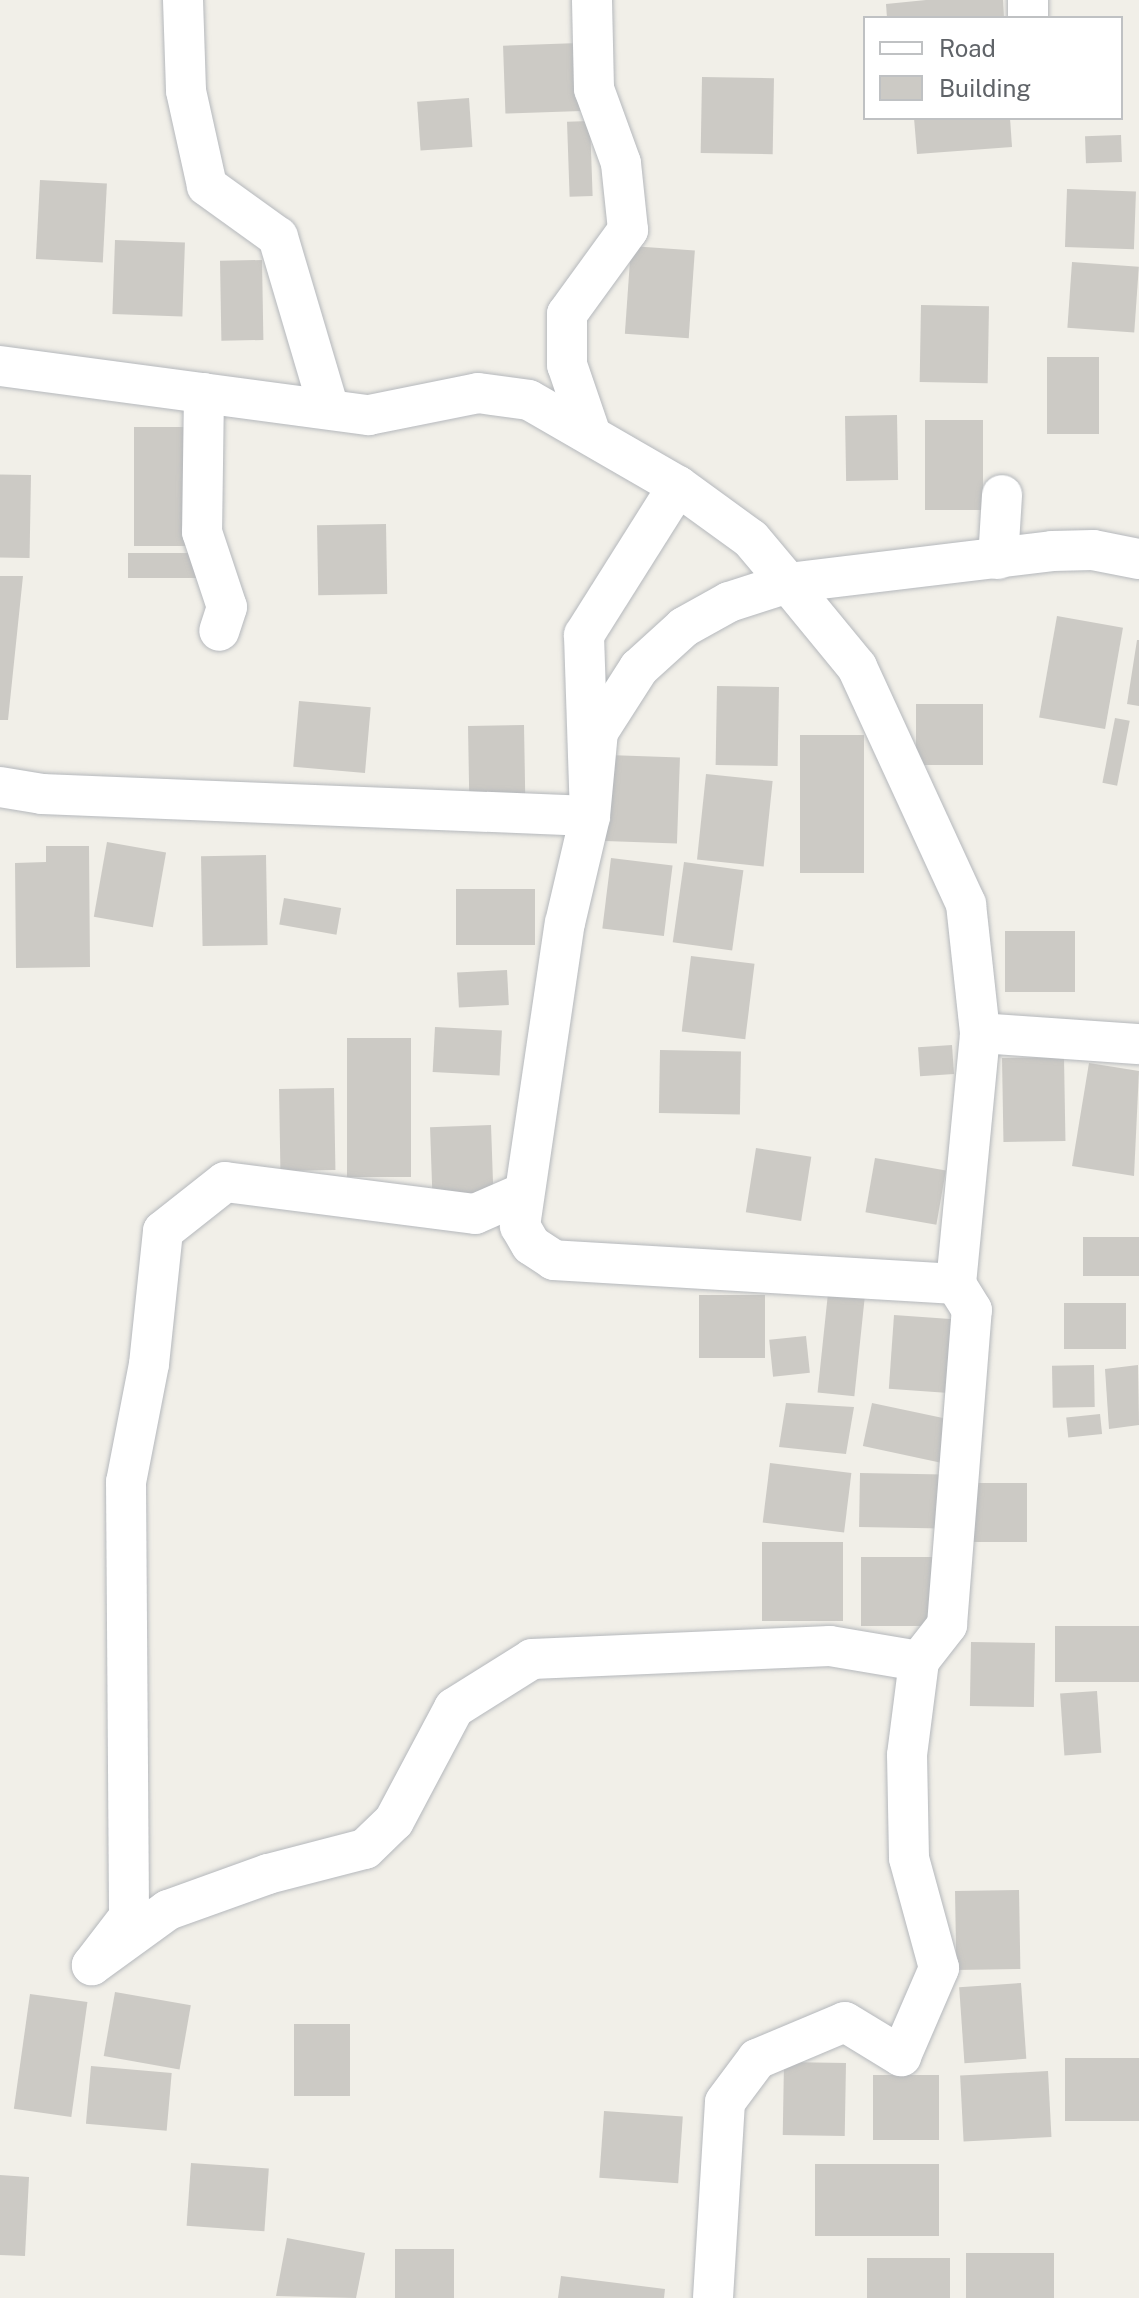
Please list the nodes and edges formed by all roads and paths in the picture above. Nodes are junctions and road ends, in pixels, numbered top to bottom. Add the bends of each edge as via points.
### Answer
1 (183, 0) edge
2 (592, 0) edge
3 (0, 366) edge
4 (204, 393) junction
5 (329, 409) junction
6 (590, 432) junction
7 (678, 486) junction
8 (1002, 495) dead end
9 (998, 559) junction
10 (1139, 559) edge
11 (788, 583) junction
12 (219, 631) dead end
13 (0, 787) edge
14 (590, 816) junction
15 (980, 1033) junction
16 (1139, 1044) edge
17 (523, 1193) junction
18 (956, 1284) junction
19 (919, 1661) junction
20 (713, 2298) edge

1 - 5 street via 186,91 207,186 278,237
2 - 6 street via 594,89 621,163 628,230 567,314 567,365
3 - 4 street
4 - 5 street
4 - 12 street via 202,532 227,607
5 - 6 street via 369,415 478,393 529,400
6 - 7 street
7 - 11 street via 751,539
7 - 14 street via 584,635
8 - 9 street
9 - 10 street via 1093,550
9 - 11 street
11 - 14 street via 729,602 684,627 639,668 598,732
11 - 15 street via 857,667 966,904
13 - 14 street via 42,794
14 - 17 street via 565,923
15 - 16 street
15 - 18 street
17 - 18 street via 520,1226 531,1245 554,1260
17 - 19 street via 475,1214 225,1182 163,1231 149,1364 126,1482 129,1917 92,1965 168,1910 268,1874 365,1849 394,1821 454,1708 532,1659 830,1646
18 - 19 street via 972,1310 947,1625
19 - 20 street via 907,1755 909,1858 939,1968 901,2056 845,2022 757,2059 725,2102

